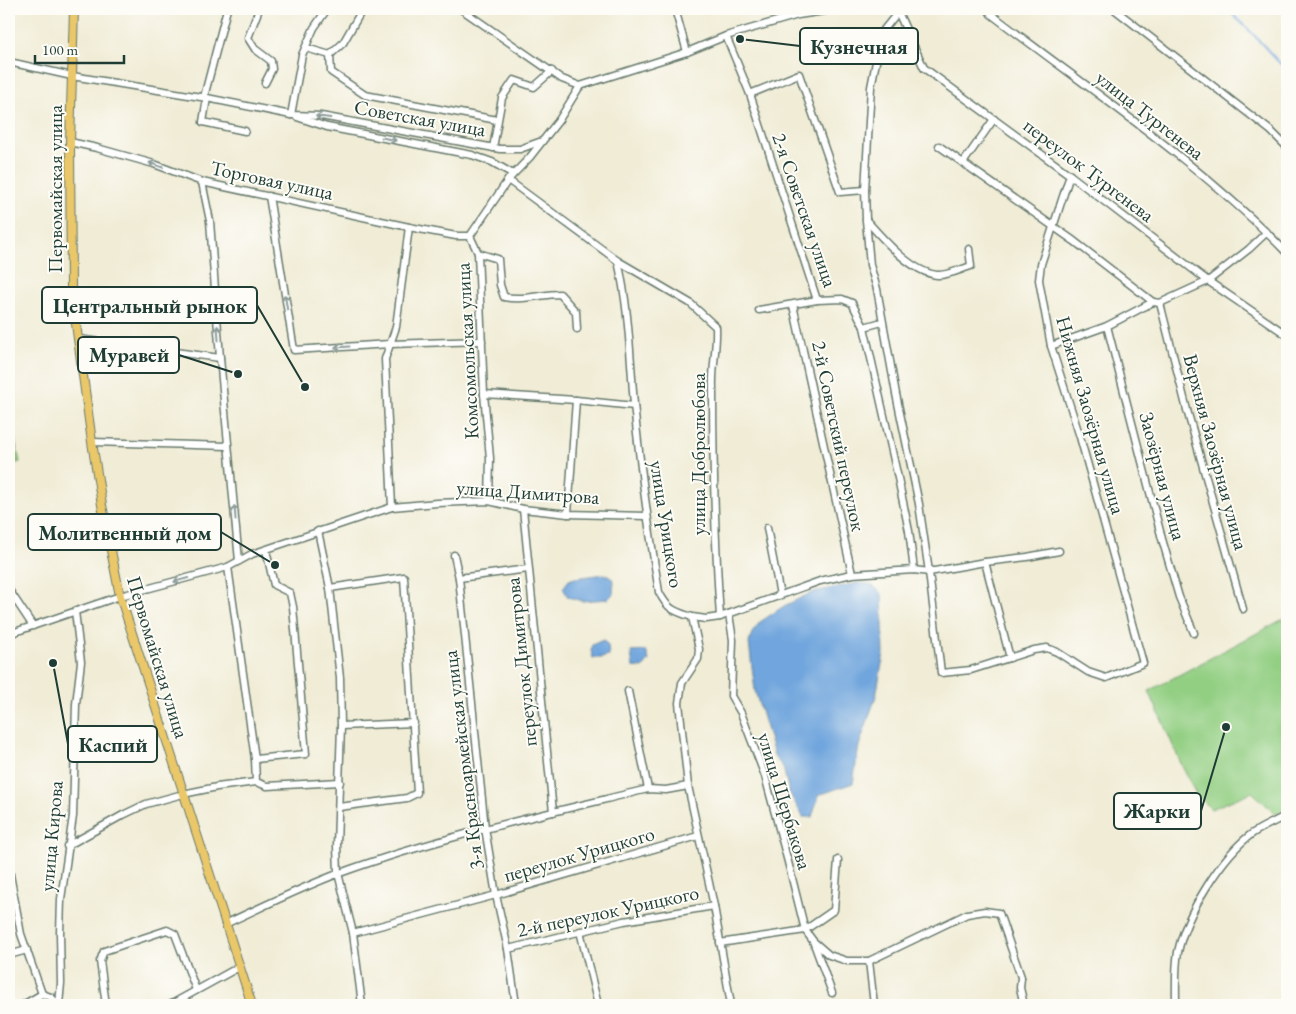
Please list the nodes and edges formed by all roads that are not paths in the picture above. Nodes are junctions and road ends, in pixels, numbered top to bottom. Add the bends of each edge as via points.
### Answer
1 (74, 9) edge
2 (227, 9) edge
3 (259, 9) edge
4 (327, 9) edge
5 (462, 9) edge
6 (675, 9) edge
7 (837, 9) edge
8 (988, 9) edge
9 (1114, 9) edge
10 (362, 10) edge
11 (898, 10) edge
12 (811, 11) edge
13 (797, 12) edge
14 (726, 36) junction
15 (306, 48) junction
16 (687, 52) junction
17 (330, 55) junction
18 (9, 62) edge
19 (552, 71) junction
20 (72, 76) junction
21 (265, 83) dead end
22 (580, 86) junction
23 (750, 94) junction
24 (205, 98) junction
25 (291, 115) junction
26 (994, 119) junction
27 (497, 120) junction
28 (245, 131) dead end
29 (542, 141) junction
30 (70, 142) junction
31 (939, 146) dead end
32 (1287, 146) edge
33 (494, 148) junction
34 (963, 163) junction
35 (513, 174) junction
36 (1070, 175) junction
37 (508, 180) junction
38 (202, 182) junction
39 (865, 190) junction
40 (270, 196) junction
41 (866, 220) junction
42 (409, 227) junction
43 (1053, 227) junction
44 (1267, 232) junction
45 (470, 236) junction
46 (969, 249) dead end
47 (478, 253) junction
48 (1287, 253) edge
49 (618, 262) junction
50 (1208, 280) junction
51 (817, 300) junction
52 (1156, 302) junction
53 (794, 305) junction
54 (759, 310) dead end
55 (882, 322) junction
56 (1107, 326) junction
57 (864, 327) junction
58 (578, 328) dead end
59 (1287, 335) edge
60 (78, 339) junction
61 (482, 341) junction
62 (390, 344) junction
63 (1051, 346) junction
64 (220, 358) junction
65 (484, 394) junction
66 (576, 400) junction
67 (634, 406) junction
68 (92, 442) junction
69 (228, 446) junction
70 (489, 501) junction
71 (392, 507) junction
72 (523, 509) junction
73 (568, 514) junction
74 (646, 516) junction
75 (767, 528) dead end
76 (318, 531) junction
77 (266, 550) junction
78 (1059, 551) dead end
79 (454, 555) dead end
80 (239, 561) junction
81 (985, 562) junction
82 (228, 567) junction
83 (528, 569) junction
84 (914, 570) junction
85 (929, 572) junction
86 (852, 574) junction
87 (459, 578) junction
88 (330, 588) junction
89 (9, 590) edge
90 (780, 595) junction
91 (120, 596) junction
92 (1243, 609) dead end
93 (75, 611) junction
94 (729, 614) junction
95 (692, 617) junction
96 (720, 618) junction
97 (32, 626) junction
98 (1194, 633) dead end
99 (9, 634) edge
100 (1010, 658) junction
101 (628, 691) dead end
102 (414, 723) junction
103 (341, 726) junction
104 (255, 759) junction
105 (256, 782) junction
106 (340, 782) junction
107 (688, 786) junction
108 (648, 789) junction
109 (183, 794) junction
110 (339, 807) junction
111 (553, 812) junction
112 (1287, 815) edge
113 (485, 828) junction
114 (698, 836) junction
115 (67, 846) junction
116 (838, 860) dead end
117 (9, 869) edge
118 (338, 873) junction
119 (496, 895) junction
120 (714, 906) junction
121 (225, 924) junction
122 (804, 930) junction
123 (580, 931) junction
124 (354, 933) junction
125 (813, 941) junction
126 (720, 943) junction
127 (508, 949) junction
128 (26, 950) junction
129 (9, 955) edge
130 (869, 961) junction
131 (239, 967) junction
132 (196, 990) junction
133 (832, 993) dead end
134 (42, 994) junction
135 (23, 1005) edge
136 (59, 1005) edge
137 (106, 1005) edge
138 (170, 1005) edge
139 (252, 1005) edge
140 (362, 1005) edge
141 (516, 1005) edge
142 (598, 1005) edge
143 (731, 1005) edge
144 (874, 1005) edge
145 (1024, 1005) edge
146 (1176, 1005) edge

1 - 20 main road, Первомайская улица
2 - 24 street
3 - 21 street via 248,38 271,60 272,69
4 - 15 street
5 - 19 street
6 - 16 street
7 - 12 street
8 - 44 street, улица Тургенева via 1199,173
9 - 32 street
10 - 17 street via 344,43
11 - 26 street, переулок Тургенева via 924,68
11 - 39 street via 882,32 871,87
12 - 13 street
13 - 14 street
14 - 16 street
14 - 23 street, 2-я Советская улица
15 - 17 street
15 - 25 street
16 - 22 street
17 - 27 street via 332,72 365,95
18 - 20 street, Советская улица
19 - 22 street
19 - 27 street via 534,87 514,80 502,98
20 - 24 street, Советская улица
20 - 30 main road, Первомайская улица
22 - 29 street, Комсомольская улица
23 - 39 street via 799,74 840,192
23 - 51 street, 2-я Советская улица
24 - 25 street, Советская улица
24 - 28 street via 203,122
33 -> 25 street, Советская улица via 321,116
25 -> 35 street, Советская улица via 327,127 472,155
26 - 34 street
26 - 36 street, переулок Тургенева
27 - 33 street
29 - 33 street, Советская улица via 520,149
29 - 35 street, Комсомольская улица
38 -> 30 street, Торговая улица via 154,164
30 - 60 main road, Первомайская улица via 71,287
31 - 34 street
34 - 43 street
35 - 37 street, Комсомольская улица
36 - 43 street, Нижняя Заозёрная улица
36 - 50 street, переулок Тургенева
37 - 45 street, Комсомольская улица
37 - 49 street
38 - 40 street, Торговая улица
64 -> 38 street via 210,221
39 - 41 street
40 - 42 street, Торговая улица
62 -> 40 street via 294,350
41 - 46 street via 890,246 919,269 936,275 971,266
41 - 55 street via 870,265
42 - 45 street, Торговая улица
42 - 62 street via 396,327
43 - 52 street
43 - 63 street, Нижняя Заозёрная улица via 1039,280
44 - 48 street, улица Тургенева
44 - 50 street
45 - 47 street, Комсомольская улица
47 - 58 street via 498,259 504,297 535,298 560,294 576,312
47 - 61 street, Комсомольская улица
49 - 67 street, улица Урицкого
49 - 96 street, улица Добролюбова via 690,303 716,327 712,372 715,542
50 - 52 street
50 - 59 street, переулок Тургенева
51 - 53 street
51 - 57 street, 2-я Советская улица via 842,299 852,303
52 - 56 street
52 - 92 street, Верхняя Заозёрная улица
53 - 54 street
53 - 86 street, 2-й Советский переулок
55 - 57 street
55 - 85 street via 919,504
56 - 63 street
56 - 98 street, Заозёрная улица via 1162,539 1179,597
57 - 84 street, 2-я Советская улица via 909,530
60 - 64 street
60 - 68 main road, Первомайская улица
61 - 62 street
61 - 65 street, Комсомольская улица
62 - 71 street via 385,359
63 - 100 street, Нижняя Заозёрная улица via 1143,663 1106,678 1088,672 1047,648
64 - 69 street
65 - 66 street
65 - 70 street, Комсомольская улица via 490,458
66 - 67 street
66 - 73 street
67 - 74 street, улица Урицкого
68 - 69 street
68 - 91 main road, Первомайская улица
80 -> 69 street
70 - 71 street, улица Димитрова
70 - 72 street, улица Димитрова
71 - 76 street, улица Димитрова
72 - 73 street, улица Димитрова
72 - 83 street, переулок Димитрова
73 - 74 street, улица Димитрова
74 - 95 street, улица Урицкого via 659,592 673,611
75 - 90 street
76 - 77 street, улица Димитрова
76 - 88 street
77 - 80 street, улица Димитрова
77 - 104 street via 274,585 290,594 294,607 306,754
78 - 81 street
79 - 87 street, 3-я Красноармейская улица
80 - 82 street, улица Димитрова
81 - 85 street
81 - 100 street
82 -> 91 street, улица Димитрова
82 - 104 street
83 - 87 street
83 - 111 street, переулок Димитрова
84 - 85 street
84 - 86 street
85 - 100 street via 941,673 971,670
86 - 90 street
87 - 113 street, 3-я Красноармейская улица
88 - 102 street via 404,577
88 - 103 street via 340,678
89 - 97 street
90 - 94 street
91 - 93 street, улица Димитрова
91 - 109 main road, Первомайская улица
93 - 97 street, улица Димитрова
93 - 115 street, улица Кирова via 81,662 76,704 73,816
94 - 96 street
94 - 122 street, улица Щербакова via 733,640 731,696 741,713 764,776
95 - 96 street, улица Урицкого
95 - 107 street via 699,649 698,660 682,683 678,700
97 - 99 street, улица Димитрова
101 - 108 street
102 - 103 street
102 - 110 street via 417,793 407,798
103 - 106 street
104 - 105 street
105 - 106 street via 268,786
105 - 109 street
106 - 110 street
107 - 108 street
107 - 114 street
108 - 111 street
109 - 115 street via 146,804
109 - 121 main road, Первомайская улица
110 - 118 street
111 - 113 street
112 - 146 street via 1253,833 1227,858 1204,891 1178,951
113 - 118 street
113 - 119 street, 3-я Красноармейская улица
114 - 119 street, переулок Урицкого
114 - 120 street
115 - 136 street, улица Кирова via 60,917
116 - 122 street via 834,910
117 - 128 street
118 - 121 street
118 - 124 street
119 - 124 street, переулок Урицкого
119 - 127 street, 3-я Красноармейская улица
120 - 123 street, 2-й переулок Урицкого
120 - 126 street
121 - 131 main road, Первомайская улица
122 - 125 street, улица Щербакова
122 - 126 street
123 - 127 street, 2-й переулок Урицкого
123 - 142 street
124 - 140 street
125 - 130 street via 829,955 848,962
125 - 133 street, улица Щербакова
126 - 143 street
127 - 141 street, 3-я Красноармейская улица
128 - 129 street
128 - 134 street
130 - 144 street
130 - 145 street via 967,914 999,913 1021,976
131 - 132 street
131 - 139 main road, Первомайская улица
132 - 137 street via 175,934 167,930 104,951 100,961
132 - 138 street
134 - 135 street
134 - 136 street

